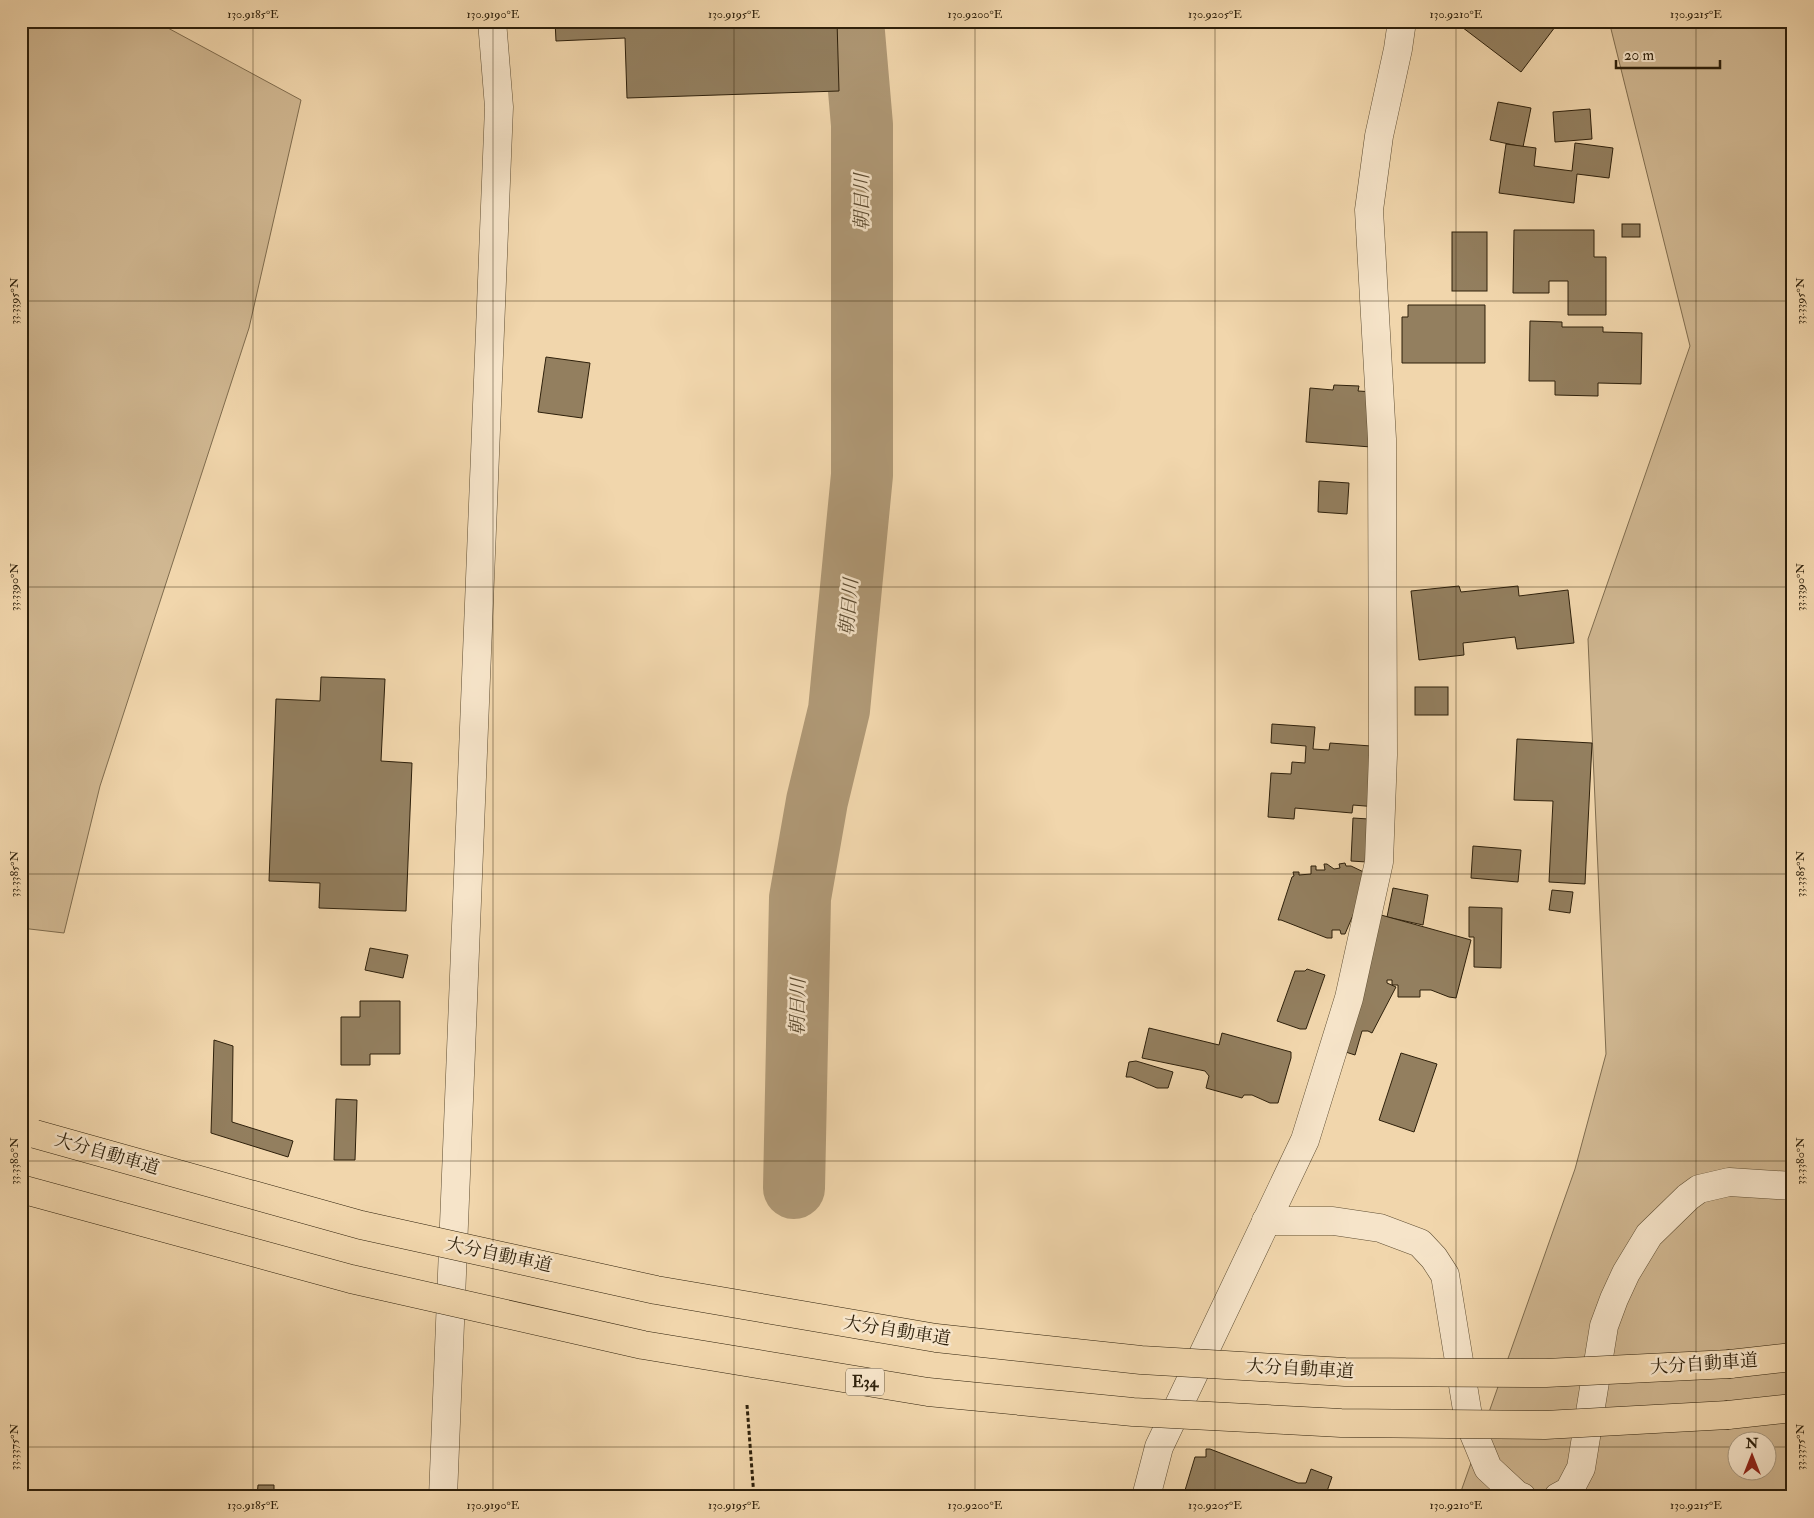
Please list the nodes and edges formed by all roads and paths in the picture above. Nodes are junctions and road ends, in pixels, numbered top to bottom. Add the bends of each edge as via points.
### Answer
1 (492, 21) edge
2 (1402, 21) edge
3 (28, 1132) edge
4 (1793, 1186) edge
5 (21, 1189) edge
6 (1266, 1221) junction
7 (1793, 1357) edge
8 (747, 1405) dead end
9 (1793, 1408) edge
10 (443, 1497) edge
11 (754, 1497) edge
12 (1146, 1497) edge
13 (1522, 1497) edge
14 (1558, 1497) edge

1 - 10 street via 499,106
2 - 6 street via 1379,136 1369,210 1382,439 1384,755 1379,862 1349,998 1305,1140
3 - 7 highway, 大分自動車道, bridge via 361,1225 656,1290 936,1338 1140,1360 1346,1372 1546,1373 1730,1364
4 - 14 street via 1729,1182 1699,1189 1649,1235 1626,1273 1604,1326 1581,1468 1569,1492
5 - 9 highway, E34, bridge via 352,1279 644,1345 928,1392 1133,1412 1341,1423 1545,1425 1728,1415
6 - 12 street via 1159,1447
6 - 13 street via 1334,1221 1380,1228 1420,1243 1434,1258 1445,1275 1469,1422 1488,1468
8 - 11 path

